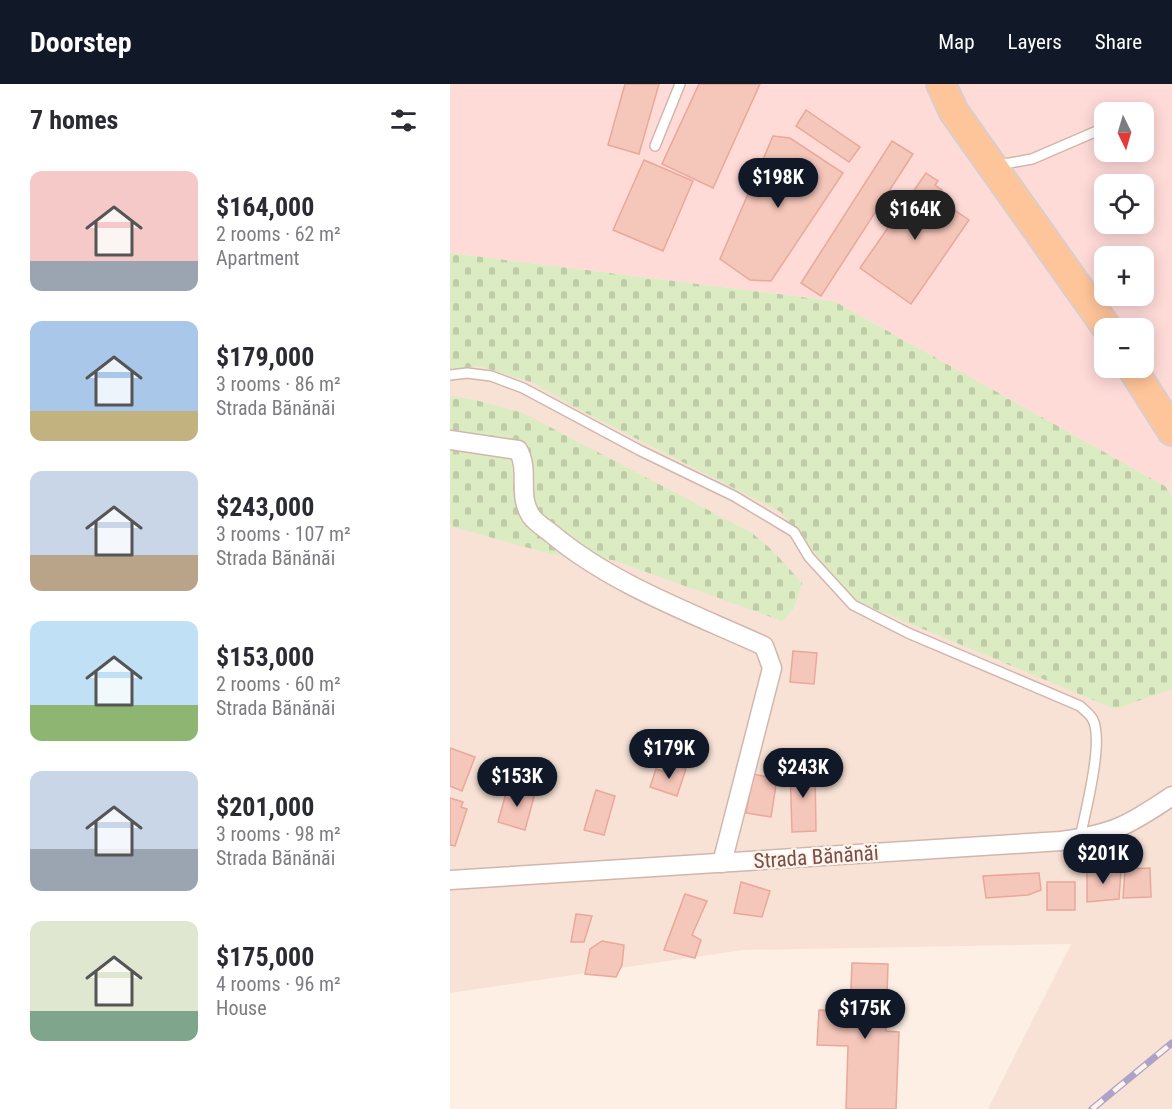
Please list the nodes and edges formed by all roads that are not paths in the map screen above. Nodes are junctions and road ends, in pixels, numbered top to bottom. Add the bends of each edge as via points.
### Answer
1 (680, 84) edge
2 (924, 84) edge
3 (941, 84) edge
4 (954, 111) junction
5 (1094, 132) edge
6 (655, 146) dead end
7 (993, 166) junction
8 (1100, 318) edge
9 (450, 375) edge
10 (1138, 378) edge
11 (1172, 431) edge
12 (450, 440) edge
13 (1172, 796) edge
14 (1080, 839) junction
15 (722, 863) junction
16 (450, 880) edge

1 - 6 lane
2 - 4 main road
3 - 4 main road
4 - 7 main road
5 - 7 lane via 1032,159
7 - 8 main road
9 - 14 lane via 491,376 522,388 734,496 794,532 809,557 853,605 908,633 1080,706 1093,720 1096,740
10 - 11 main road
12 - 15 street via 518,450 525,461 524,500 532,517 560,541 594,567 764,646 768,652 772,668
13 - 14 street, Strada Bănănăi via 1127,826
14 - 15 street, Strada Bănănăi
15 - 16 street, Strada Bănănăi

